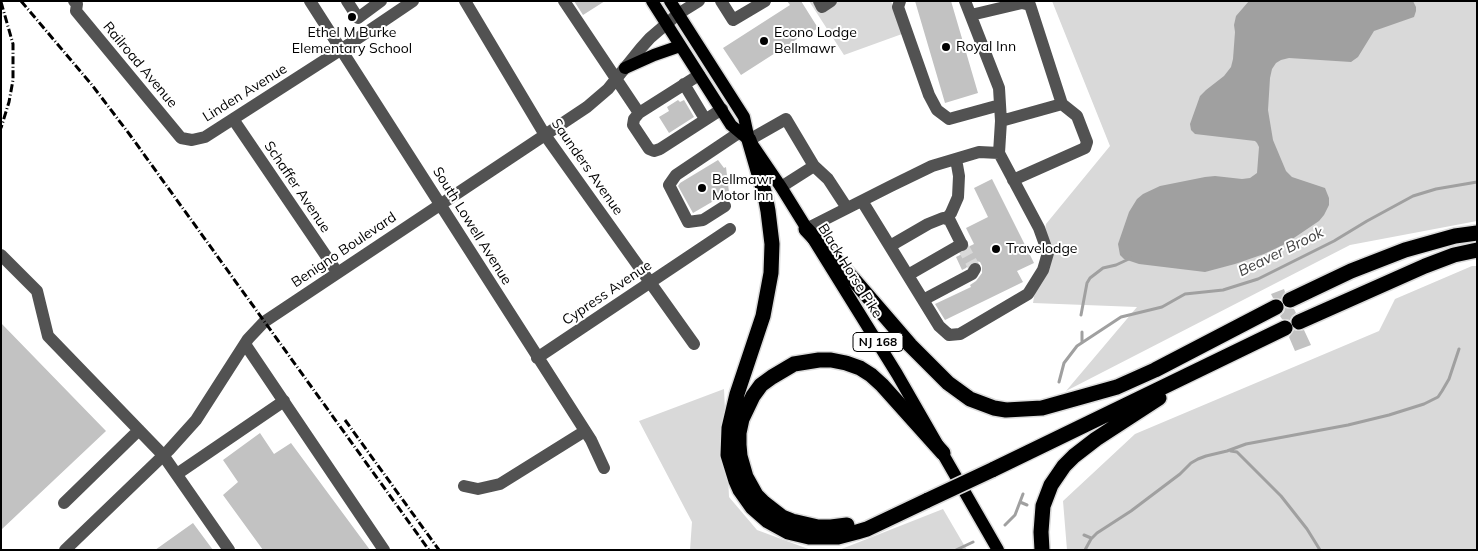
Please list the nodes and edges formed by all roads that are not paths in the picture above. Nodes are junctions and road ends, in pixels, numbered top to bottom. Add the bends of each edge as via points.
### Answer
1 (310, 1) edge
2 (347, 1) edge
3 (381, 1) edge
4 (413, 1) edge
5 (465, 1) edge
6 (564, 1) edge
7 (652, 1) edge
8 (670, 1) edge
9 (699, 1) edge
10 (721, 1) edge
11 (765, 1) edge
12 (819, 1) edge
13 (831, 1) edge
14 (900, 1) edge
15 (966, 1) edge
16 (77, 2) edge
17 (678, 14) junction
18 (971, 15) junction
19 (666, 24) junction
20 (680, 46) junction
21 (342, 50) junction
22 (625, 68) junction
23 (699, 75) junction
24 (617, 79) junction
25 (684, 84) junction
26 (1062, 104) junction
27 (1000, 105) junction
28 (722, 109) junction
29 (639, 113) junction
30 (233, 119) junction
31 (705, 119) junction
32 (1001, 121) junction
33 (545, 135) junction
34 (745, 136) junction
35 (192, 140) joint
36 (999, 153) junction
37 (956, 159) junction
38 (814, 166) junction
39 (1013, 180) junction
40 (781, 187) junction
41 (862, 201) junction
42 (441, 203) junction
43 (725, 206) dead end
44 (847, 208) junction
45 (946, 219) junction
46 (730, 229) dead end
47 (806, 229) junction
48 (1477, 233) edge
49 (890, 246) junction
50 (1477, 250) edge
51 (1, 255) edge
52 (975, 269) dead end
53 (337, 272) junction
54 (908, 275) junction
55 (649, 282) junction
56 (923, 300) junction
57 (1299, 322) dead end
58 (1285, 328) dead end
59 (245, 344) junction
60 (694, 344) dead end
61 (1204, 344) junction
62 (538, 358) junction
63 (1202, 369) junction
64 (284, 400) junction
65 (139, 430) junction
66 (585, 431) junction
67 (943, 453) junction
68 (163, 455) junction
69 (990, 466) junction
70 (604, 468) dead end
71 (177, 474) junction
72 (464, 486) dead end
73 (926, 496) junction
74 (64, 503) dead end
75 (65, 550) edge
76 (230, 550) edge
77 (384, 550) edge
78 (998, 550) edge
79 (1042, 550) edge

1 - 21 street, South Lowell Avenue
2 - 3 street via 358,18
4 - 21 street, Linden Avenue
5 - 33 street, Saunders Avenue
6 - 24 street
7 - 19 main road, Black Horse Pike / NJ 168
8 - 17 main road, Black Horse Pike / NJ 168
9 - 17 street, Benigno Boulevard
10 - 11 street via 733,20
12 - 13 street via 822,7
14 - 27 street via 901,16 937,110 950,119
15 - 18 street
16 - 35 street, Railroad Avenue via 76,11 181,138
17 - 19 street, Benigno Boulevard
17 - 34 main road, Black Horse Pike / NJ 168 via 744,116
18 - 26 street via 1022,3 1030,5
18 - 27 street via 999,88
19 - 20 main road, Black Horse Pike / NJ 168
19 - 22 street, Benigno Boulevard
20 - 22 main road
20 - 23 main road, Black Horse Pike / NJ 168
21 - 30 street, Linden Avenue
21 - 42 street, South Lowell Avenue
22 - 24 street, Benigno Boulevard
23 - 25 street
23 - 28 main road, Black Horse Pike / NJ 168
24 - 29 street
24 - 33 street, Benigno Boulevard via 599,98
25 - 29 street
25 - 31 street
26 - 32 street
26 - 39 street via 1077,116 1085,148
27 - 32 street
28 - 31 street
28 - 34 main road, Black Horse Pike / NJ 168 via 732,125
29 - 31 street via 633,125 649,149 654,151
30 - 35 street, Linden Avenue
30 - 53 street, Schaffer Avenue
32 - 36 street
33 - 42 street, Benigno Boulevard
33 - 55 street, Saunders Avenue
34 - 38 street via 786,119
34 - 40 main road, Black Horse Pike / NJ 168
34 - 43 street via 676,175 668,185 688,222 703,220
34 - 73 highway via 765,195 772,244 772,273 763,316 729,428 728,455 736,481 746,499 768,521 788,532 809,537 838,537 868,529
36 - 37 street via 979,152
36 - 39 street
37 - 41 street via 932,166
37 - 45 street via 958,197
38 - 40 street
38 - 44 street via 828,179
39 - 56 street via 1039,228 1048,253 1043,270 1028,294 960,334 949,335 939,326
40 - 47 main road, Black Horse Pike / NJ 168
41 - 44 street
41 - 49 street
42 - 53 street, Benigno Boulevard
42 - 62 street, South Lowell Avenue
44 - 47 street
45 - 49 street via 936,220
45 - 54 street via 950,219 962,245
46 - 55 street, Cypress Avenue
47 - 61 highway via 926,362 959,392 994,408 1042,408 1117,387
47 - 67 main road, Black Horse Pike / NJ 168 via 893,366
48 - 61 highway via 1405,250 1350,272
49 - 54 street
50 - 57 highway via 1425,266
51 - 65 street via 37,291 48,336
52 - 56 street via 972,274
53 - 59 street, Benigno Boulevard via 264,322
54 - 56 street
55 - 60 street, Saunders Avenue
55 - 62 street, Cypress Avenue
58 - 63 highway
59 - 64 street
59 - 68 street, Benigno Boulevard via 196,420
61 - 69 highway via 1146,387
62 - 66 street, South Lowell Avenue
63 - 69 highway
63 - 79 highway via 1096,439 1064,466 1044,506
64 - 71 street
64 - 77 street
65 - 68 street
65 - 74 street
66 - 70 street, South Lowell Avenue
66 - 72 street via 500,484 478,490
67 - 73 highway via 871,374 831,360 794,364 772,377 753,396 742,419 739,432 742,466 756,495 782,517 804,525 843,526
67 - 78 main road, Black Horse Pike / NJ 168
68 - 71 street
68 - 75 street, Benigno Boulevard
69 - 73 highway
71 - 76 street

